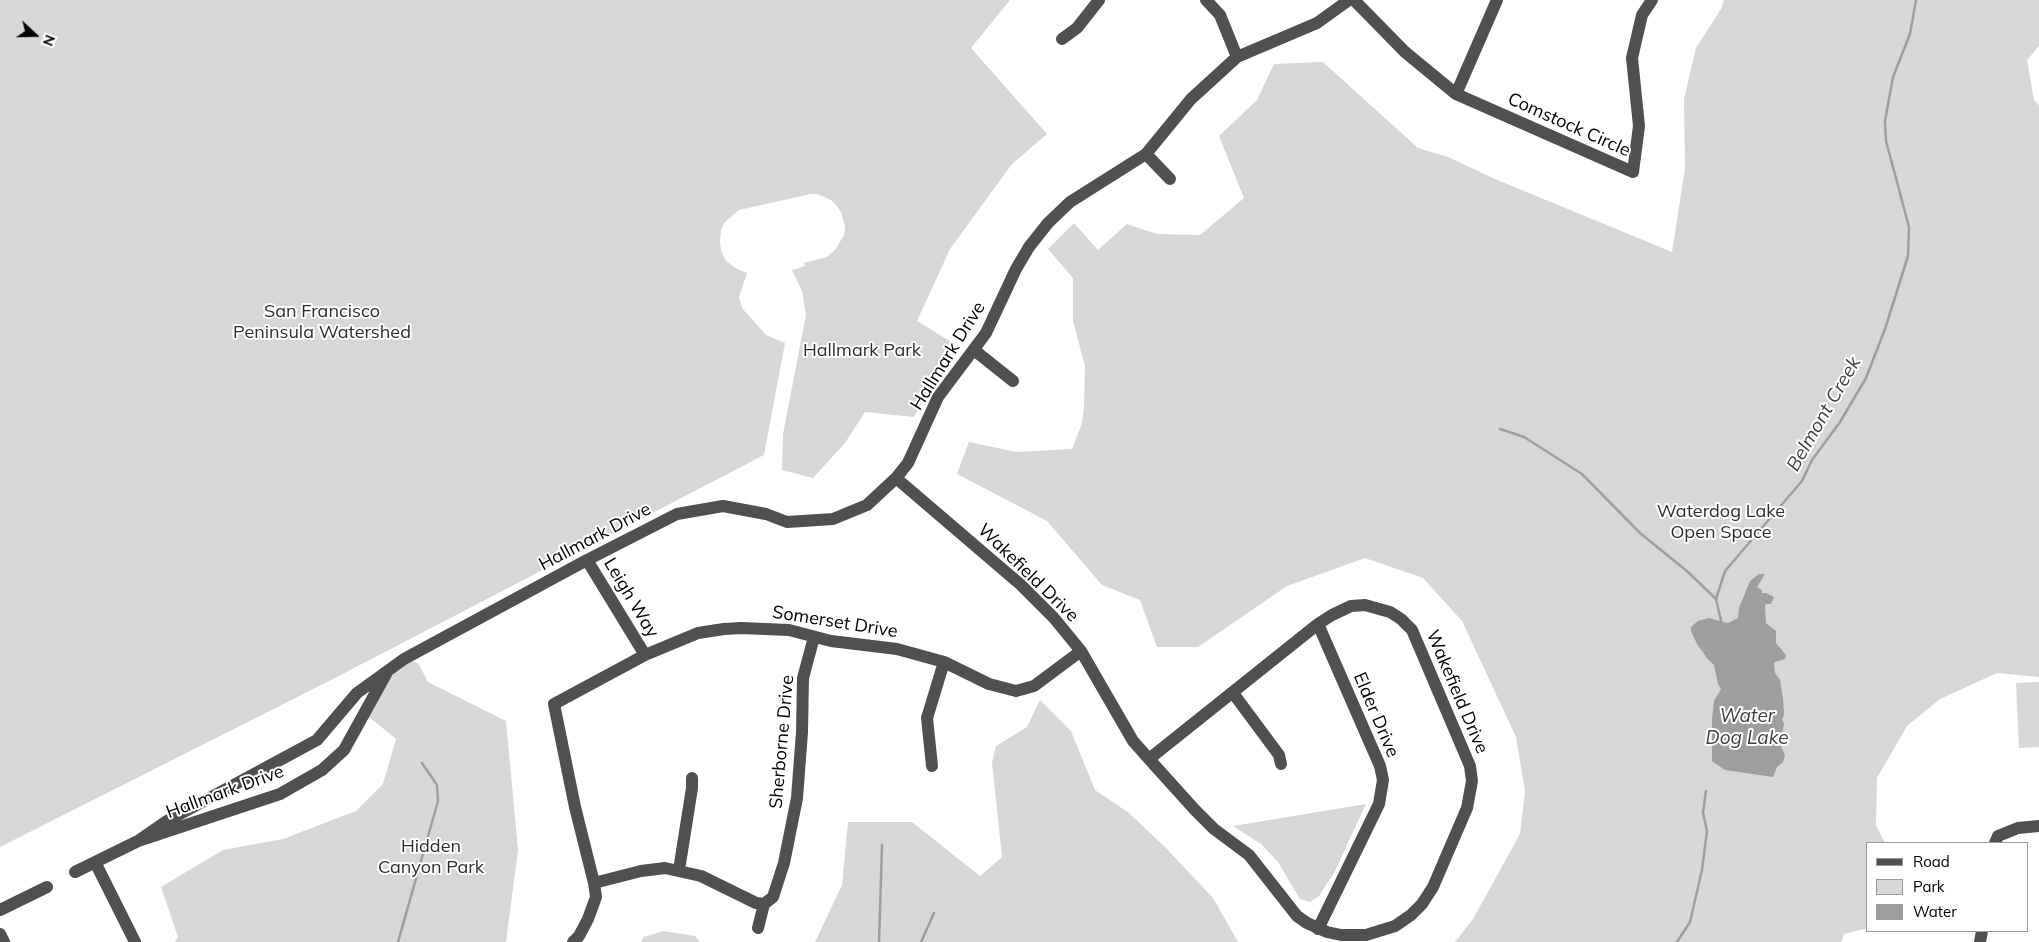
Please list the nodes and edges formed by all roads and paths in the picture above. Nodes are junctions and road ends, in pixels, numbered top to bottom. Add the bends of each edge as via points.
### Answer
1 (1099, 0) edge
2 (1206, 0) edge
3 (1349, 0) edge
4 (1354, 0) edge
5 (1497, 0) edge
6 (1652, 0) edge
7 (1062, 39) dead end
8 (1237, 57) junction
9 (1456, 94) junction
10 (1146, 154) junction
11 (1170, 179) dead end
12 (974, 350) junction
13 (1013, 381) dead end
14 (896, 478) junction
15 (588, 560) junction
16 (1318, 624) junction
17 (814, 637) junction
18 (1081, 652) junction
19 (645, 655) junction
20 (944, 662) junction
21 (388, 671) junction
22 (1233, 693) junction
23 (1149, 759) junction
24 (1281, 764) dead end
25 (932, 766) dead end
26 (692, 778) dead end
27 (2039, 826) edge
28 (138, 841) junction
29 (1995, 842) edge
30 (95, 862) junction
31 (679, 870) junction
32 (75, 872) dead end
33 (594, 883) junction
34 (47, 887) dead end
35 (764, 904) junction
36 (0, 910) edge
37 (758, 928) dead end
38 (1318, 929) junction
39 (0, 934) edge
40 (4, 942) edge
41 (135, 942) edge
42 (573, 942) edge

1 - 7 street via 1077,28
2 - 8 street via 1220,15
3 - 8 street, Hallmark Drive via 1316,22
4 - 9 street, Comstock Circle via 1405,52
5 - 9 street
6 - 9 street, Comstock Circle via 1642,15 1632,58 1639,126 1633,172
8 - 10 street, Hallmark Drive via 1191,100
10 - 11 street
10 - 12 street, Hallmark Drive via 1070,202 1048,223 1029,247 986,333
12 - 13 street
12 - 14 street, Hallmark Drive via 938,397 908,463
14 - 15 street, Hallmark Drive via 867,505 833,519 787,522 766,514 723,506 677,514
14 - 18 street, Wakefield Drive via 1021,585 1054,618
15 - 19 street, Leigh Way
15 - 21 street, Hallmark Drive via 404,659
16 - 22 street, Wakefield Drive
16 - 38 street, Elder Drive via 1380,766 1383,780 1379,804
16 - 38 street, Wakefield Drive via 1351,606 1365,605 1390,612 1407,624 1417,639 1470,766 1472,781 1467,808 1433,887 1411,915 1395,926 1366,935 1341,935
17 - 19 street, Somerset Drive via 788,630 724,629 698,633
17 - 20 street, Somerset Drive via 897,649
17 - 35 street, Sherborne Drive via 802,678 800,765 790,841 778,885 773,897
18 - 20 street, Somerset Drive via 1034,686 1016,691 989,684
18 - 23 street, Wakefield Drive via 1134,742
19 - 33 street, Somerset Drive via 554,704
20 - 25 street via 927,718
21 - 28 street, Hallmark Drive via 357,693 318,740 166,821
21 - 28 street, Hallmark Drive via 344,750 322,770 280,794
22 - 23 street, Wakefield Drive
22 - 24 street via 1279,755
23 - 38 street, Wakefield Drive via 1214,829 1249,855 1297,916
26 - 31 street
27 - 29 street via 2018,828 1998,836
28 - 30 street, Hallmark Drive
30 - 32 street, Hallmark Drive
30 - 41 street
31 - 33 street via 641,871
31 - 35 street via 701,876
33 - 42 street via 596,897 592,913 580,936
34 - 36 street
35 - 37 street, Sherborne Drive
39 - 40 street

